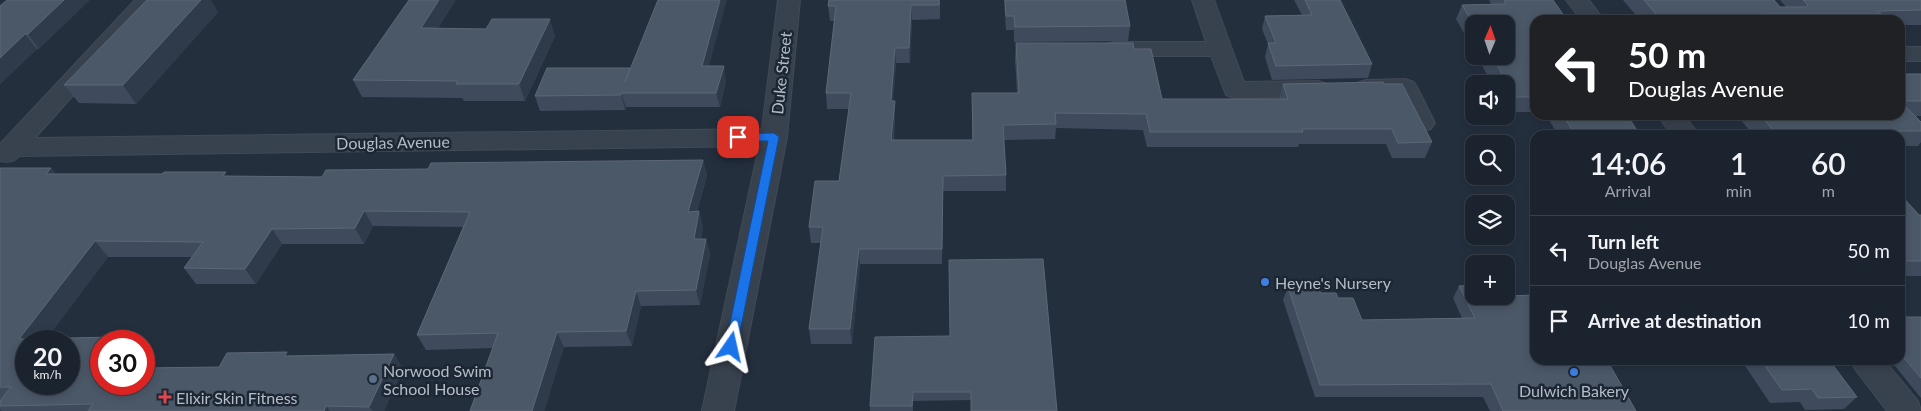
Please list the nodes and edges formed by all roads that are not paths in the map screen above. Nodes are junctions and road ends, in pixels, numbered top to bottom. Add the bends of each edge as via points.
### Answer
1 (147, 0) edge
2 (789, 0) edge
3 (1203, 0) edge
4 (1577, 0) edge
5 (1589, 15) edge
6 (1220, 49) junction
7 (1095, 50) edge
8 (1905, 54) edge
9 (1921, 54) edge
10 (1674, 120) edge
11 (1422, 123) edge
12 (1682, 130) edge
13 (774, 137) junction
14 (6, 153) edge
15 (1870, 365) edge
16 (718, 411) edge
17 (1906, 411) edge

1 - 14 street
2 - 13 street, Duke Street
3 - 6 street
4 - 5 street
6 - 7 street
6 - 11 street via 1235,90 1405,87
8 - 9 street
10 - 12 street
13 - 14 street, Douglas Avenue
13 - 16 street, Duke Street
15 - 17 street

